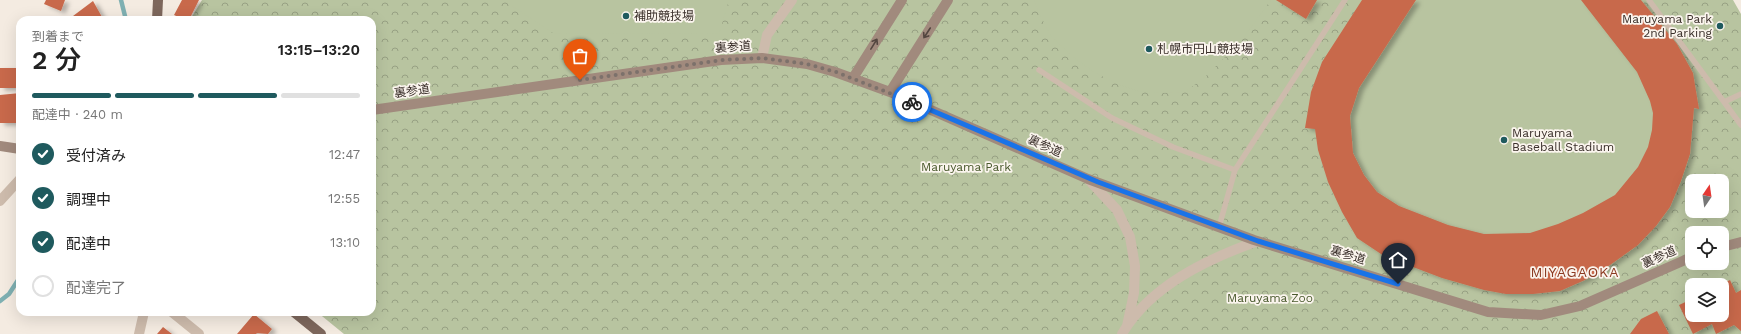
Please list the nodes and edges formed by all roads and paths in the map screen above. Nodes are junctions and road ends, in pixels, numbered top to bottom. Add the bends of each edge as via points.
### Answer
1 (158, 0) edge
2 (792, 0) edge
3 (902, 0) edge
4 (948, 0) edge
5 (1345, 0) edge
6 (1649, 0) edge
7 (157, 16) edge
8 (762, 58) junction
9 (1039, 70) dead end
10 (853, 78) junction
11 (890, 92) junction
12 (1741, 94) edge
13 (1724, 102) junction
14 (376, 109) edge
15 (1741, 125) edge
16 (0, 146) edge
17 (16, 148) edge
18 (1235, 170) junction
19 (1088, 178) junction
20 (16, 184) edge
21 (0, 202) edge
22 (1219, 227) junction
23 (1258, 241) junction
24 (1741, 242) edge
25 (1729, 245) edge
26 (1685, 260) edge
27 (143, 316) edge
28 (177, 316) edge
29 (299, 316) edge
30 (1124, 330) edge
31 (139, 334) edge
32 (199, 334) edge
33 (321, 334) edge

1 - 7 main road
2 - 8 street via 767,35
10 -> 3 street
4 -> 11 street
5 - 18 lane
6 - 13 lane
8 - 10 street, 裏参道 via 807,64
8 - 14 street, 裏参道 via 722,60
9 - 18 lane via 1112,118 1173,147
10 - 11 street, 裏参道
11 - 19 street, 裏参道
12 - 13 lane
13 - 15 lane
16 - 17 street
18 - 22 lane
19 - 22 street, 裏参道
19 - 30 street via 1117,210 1130,237 1136,266 1134,293
20 - 21 street
22 - 23 street, 裏参道
23 - 26 street, 裏参道 via 1488,312 1541,315 1580,306
23 - 30 street via 1227,252 1197,267 1158,292
24 - 25 street
27 - 31 street
28 - 32 street
29 - 33 main road

